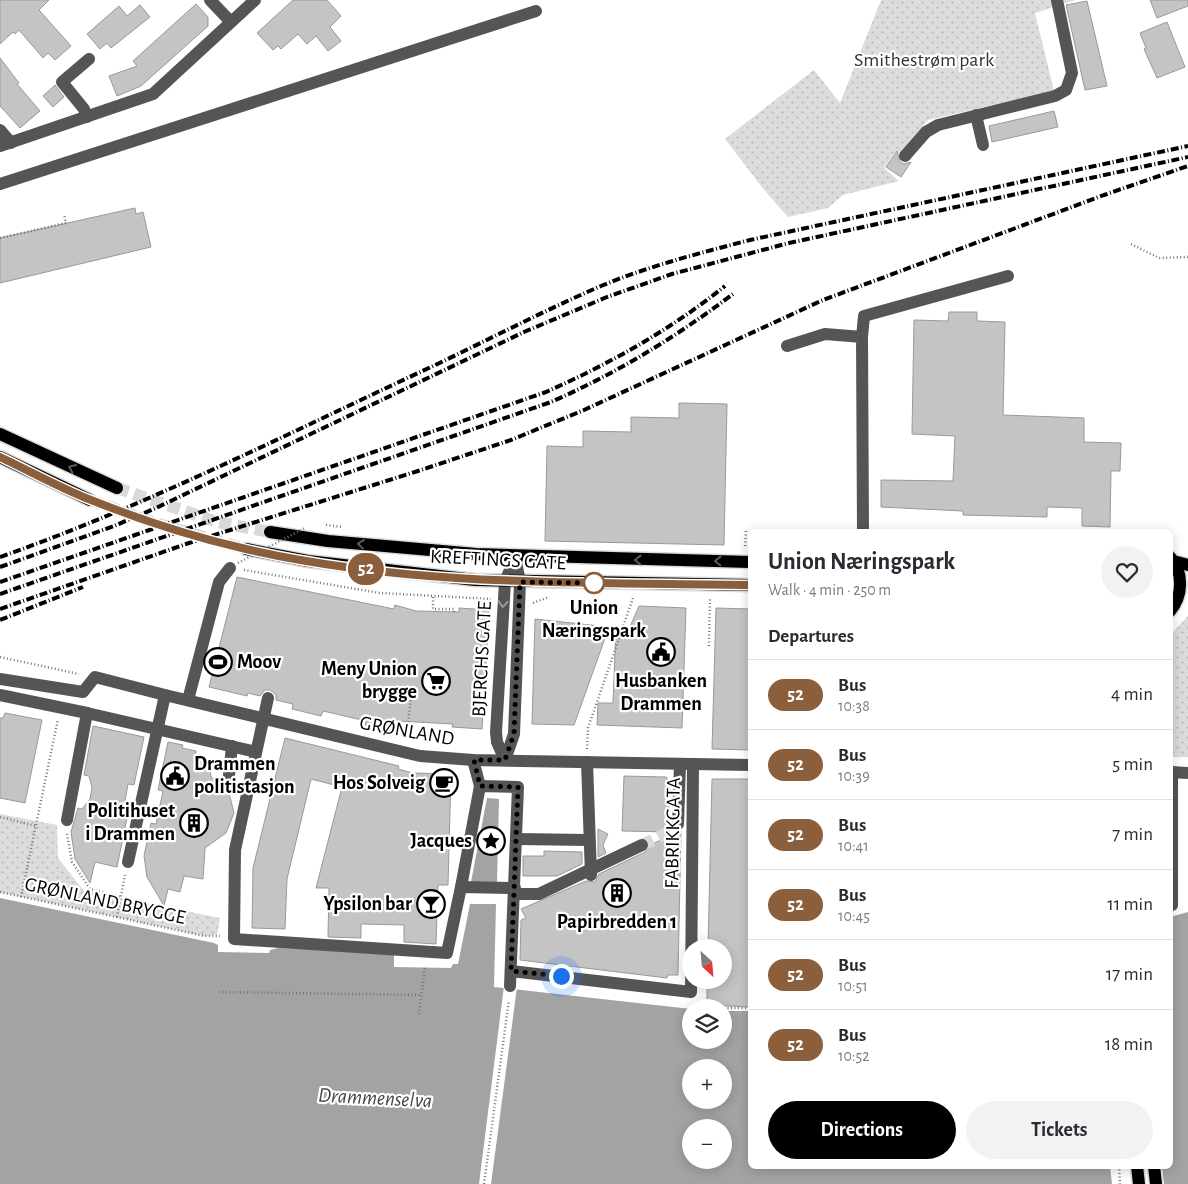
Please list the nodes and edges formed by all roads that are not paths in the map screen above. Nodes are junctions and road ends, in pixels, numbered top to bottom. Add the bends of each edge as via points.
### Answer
1 (210, 0) edge
2 (255, 0) edge
3 (1057, 0) edge
4 (536, 11) dead end
5 (231, 22) junction
6 (89, 59) dead end
7 (87, 116) junction
8 (976, 116) junction
9 (0, 130) edge
10 (5, 144) edge
11 (983, 146) dead end
12 (904, 156) dead end
13 (0, 184) edge
14 (1008, 276) dead end
15 (862, 337) junction
16 (787, 346) dead end
17 (0, 434) edge
18 (0, 457) edge
19 (117, 488) tunnel mouth
20 (90, 500) tunnel mouth
21 (863, 529) edge
22 (270, 532) tunnel mouth
23 (246, 549) tunnel mouth
24 (515, 557) junction
25 (1173, 559) edge
26 (1173, 561) edge
27 (748, 562) edge
28 (234, 565) road end
29 (1188, 565) edge
30 (505, 582) junction
31 (520, 582) junction
32 (748, 585) edge
33 (1178, 603) edge
34 (0, 679) edge
35 (0, 695) edge
36 (165, 696) junction
37 (268, 698) dead end
38 (188, 700) junction
39 (87, 713) junction
40 (263, 719) junction
41 (156, 728) junction
42 (232, 746) junction
43 (256, 752) junction
44 (474, 760) junction
45 (505, 760) junction
46 (587, 762) junction
47 (680, 764) junction
48 (693, 764) junction
49 (748, 765) edge
50 (1173, 772) edge
51 (1188, 773) edge
52 (228, 785) dead end
53 (480, 786) junction
54 (67, 820) road end
55 (692, 822) junction
56 (516, 839) junction
57 (588, 840) junction
58 (642, 845) tunnel mouth
59 (128, 862) road end
60 (590, 873) junction
61 (461, 887) junction
62 (515, 891) junction
63 (511, 971) junction
64 (510, 986) road end
65 (1137, 1169) edge
66 (1154, 1169) edge
67 (1139, 1184) edge
68 (1156, 1184) edge

1 - 5 street
2 - 5 street
3 - 8 street via 1072,74 1066,90 1055,96
4 - 13 street
5 - 7 street via 153,94
6 - 7 street via 62,82
7 - 10 street
8 - 11 street
8 - 12 street via 938,125 926,132
9 - 10 street
14 - 15 street via 864,316
15 - 16 street via 825,334
15 - 21 street
19 -> 17 main road
18 - 20 main road
24 -> 22 main road, KREFTINGS GATE via 394,548
23 - 30 main road, KREFTINGS GATE via 308,561
27 -> 24 main road, KREFTINGS GATE
24 - 30 street, BJERCHS GATE
24 - 31 street, BJERCHS GATE
25 - 29 main road
26 - 33 main road via 1180,577
28 - 38 street via 219,582
30 - 31 main road, KREFTINGS GATE
30 -> 45 street, BJERCHS GATE via 496,732
31 - 32 main road, KREFTINGS GATE
31 - 45 street, BJERCHS GATE via 514,734
34 - 36 street, GRØNLAND via 83,692 95,677
35 - 39 street
36 - 38 street, GRØNLAND
36 - 41 street
37 - 40 street
38 - 40 street, GRØNLAND
39 - 41 street
39 - 54 street
40 - 43 street
40 - 44 street, GRØNLAND via 402,754
41 - 42 street
41 - 59 street
42 - 43 street
42 - 52 street
43 - 61 street via 234,850 234,939 447,953
44 - 45 street, GRØNLAND
44 - 53 street
45 - 46 street, GRØNLAND
46 - 47 street, GRØNLAND
46 - 57 street
47 - 48 street, GRØNLAND
47 - 55 street via 673,828
48 - 49 street, GRØNLAND
48 - 55 street, FABRIKKGATA
50 - 51 street
53 - 56 street via 518,787
53 - 61 street
55 - 63 street, FABRIKKGATA via 691,992 543,969
56 - 57 street
56 - 62 street
57 - 60 street
58 - 60 street
60 - 62 street via 540,894
61 - 62 street
62 - 63 street
63 - 64 street
65 - 67 main road
66 - 68 main road

